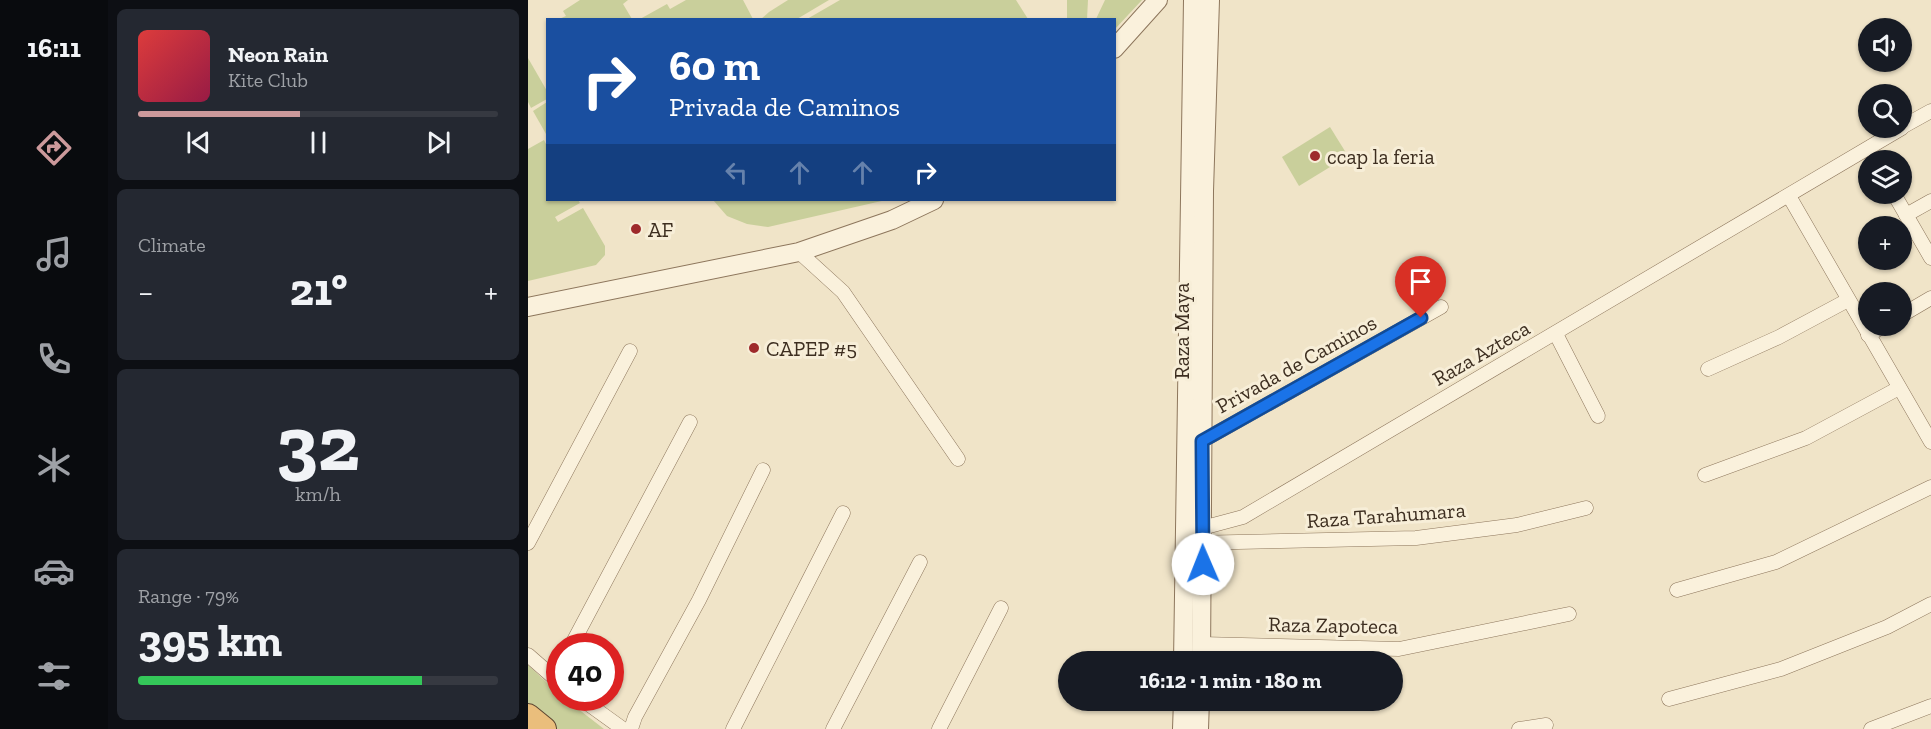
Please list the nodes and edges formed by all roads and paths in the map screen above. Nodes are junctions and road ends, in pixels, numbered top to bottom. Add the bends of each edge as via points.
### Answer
1 (1158, 0) edge
2 (1193, 0) edge
3 (1210, 0) edge
4 (1116, 47) edge
5 (1931, 111) edge
6 (1912, 121) edge
7 (1883, 138) edge
8 (1867, 147) junction
9 (1869, 150) edge
10 (1789, 196) junction
11 (932, 201) edge
12 (1931, 201) edge
13 (1900, 204) edge
14 (1906, 215) junction
15 (799, 252) junction
16 (1931, 258) edge
17 (1931, 298) edge
18 (1848, 300) junction
19 (528, 307) edge
20 (1441, 307) dead end
21 (1912, 309) edge
22 (1858, 318) edge
23 (1556, 334) junction
24 (1869, 336) edge
25 (630, 351) dead end
26 (1708, 369) dead end
27 (1899, 388) junction
28 (1598, 416) dead end
29 (690, 422) dead end
30 (1202, 441) junction
31 (1931, 442) edge
32 (958, 459) dead end
33 (763, 470) dead end
34 (1705, 475) dead end
35 (1931, 487) edge
36 (1586, 508) dead end
37 (843, 513) dead end
38 (1194, 535) junction
39 (528, 543) edge
40 (920, 562) dead end
41 (1677, 590) dead end
42 (1931, 603) edge
43 (1000, 608) dead end
44 (1569, 614) dead end
45 (578, 633) edge
46 (1184, 651) edge
47 (1201, 651) edge
48 (1300, 651) edge
49 (528, 655) edge
50 (546, 668) edge
51 (1669, 699) dead end
52 (1931, 706) edge
53 (598, 711) edge
54 (1183, 711) edge
55 (1200, 711) edge
56 (528, 716) edge
57 (1546, 725) dead end
58 (544, 729) edge
59 (623, 729) edge
60 (631, 729) edge
61 (733, 729) edge
62 (833, 729) edge
63 (939, 729) edge
64 (1182, 729) edge
65 (1199, 729) edge
66 (1519, 729) edge
67 (1871, 729) edge

1 - 4 street
2 - 38 street, Raza Maya
3 - 30 street, Raza Maya
5 - 6 street, Raza Azteca
7 - 8 street, Raza Azteca
8 - 9 street
8 - 10 street, Raza Azteca
10 - 18 street
10 - 23 street, Raza Azteca
11 - 15 street via 892,220
12 - 14 street
13 - 14 street
14 - 16 street
15 - 19 street
15 - 32 street via 843,292
17 - 21 street
18 - 22 street
18 - 26 street
20 - 30 street, Privada de Caminos
23 - 28 street
23 - 38 street, Raza Azteca via 1244,517
24 - 27 street
25 - 39 street
27 - 31 street
27 - 34 street via 1806,438
29 - 45 street
30 - 38 street, Raza Maya
33 - 60 street
35 - 41 street via 1776,562
36 - 38 street, Raza Tarahumara via 1517,525 1416,538
37 - 61 street
38 - 46 street, Raza Maya
38 - 47 street, Raza Maya
40 - 62 street
42 - 51 street via 1887,627 1781,669
43 - 63 street
44 - 48 street, Raza Zapoteca via 1399,649
49 - 50 street
52 - 67 street
53 - 59 street
54 - 64 street
55 - 65 street
56 - 58 highway
57 - 66 street

